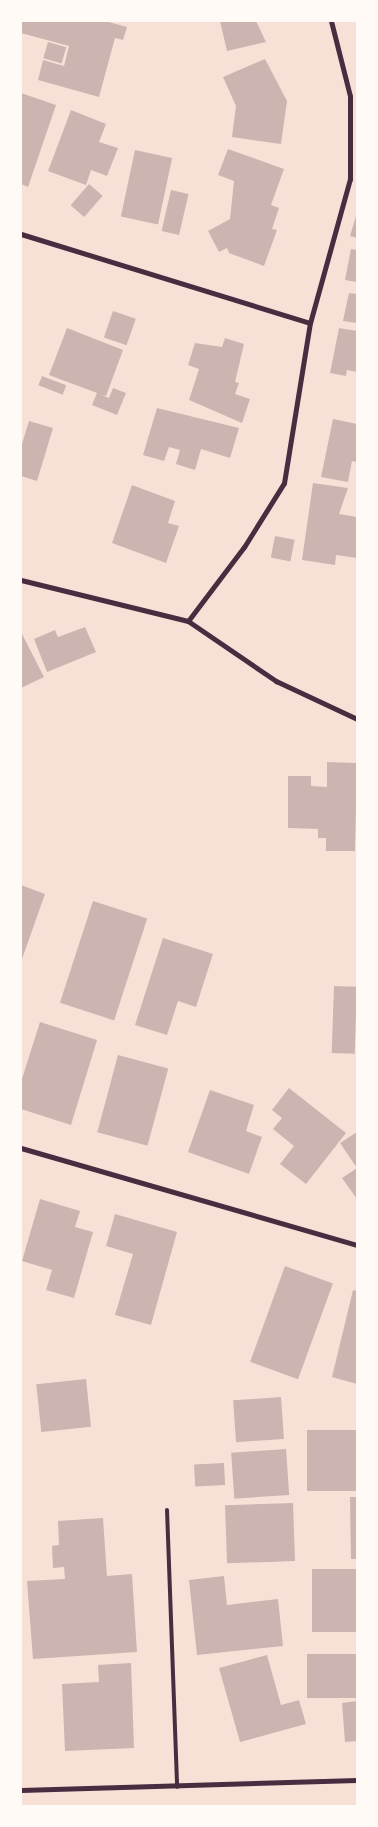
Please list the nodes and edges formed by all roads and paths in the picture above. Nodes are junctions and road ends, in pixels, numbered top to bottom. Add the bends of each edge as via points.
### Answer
1 (331, 21) edge
2 (21, 234) edge
3 (310, 323) junction
4 (21, 580) edge
5 (188, 621) junction
6 (357, 719) edge
7 (21, 1148) edge
8 (357, 1245) edge
9 (167, 1510) dead end
10 (357, 1780) edge
11 (177, 1787) junction
12 (21, 1790) edge

1 - 3 street via 350,96 350,179
2 - 3 street
3 - 5 street via 284,483 244,548
4 - 5 street
5 - 6 street via 276,681
7 - 8 street
9 - 11 lane
10 - 11 street
11 - 12 street

